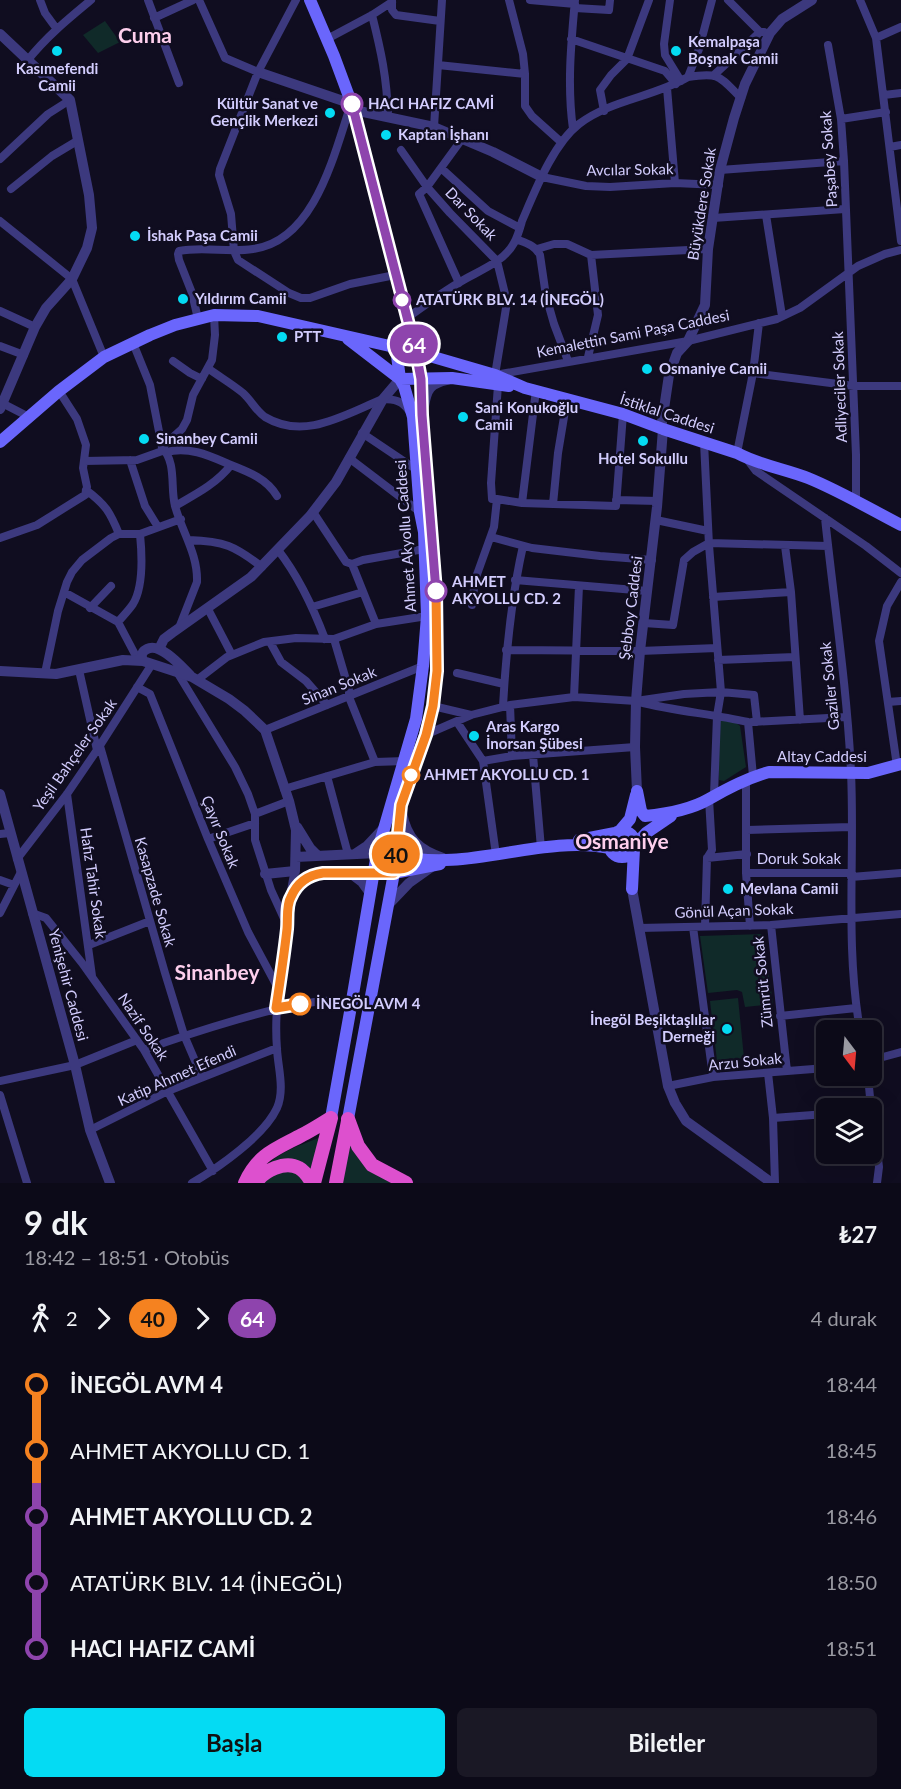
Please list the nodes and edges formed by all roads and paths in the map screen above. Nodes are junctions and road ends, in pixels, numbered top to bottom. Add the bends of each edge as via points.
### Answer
1 (40, 0) edge
2 (91, 0) edge
3 (148, 0) edge
4 (193, 0) edge
5 (199, 0) edge
6 (296, 0) edge
7 (310, 0) edge
8 (442, 0) edge
9 (508, 0) edge
10 (530, 0) edge
11 (610, 0) edge
12 (649, 0) edge
13 (670, 0) edge
14 (712, 0) edge
15 (728, 0) edge
16 (812, 0) edge
17 (860, 0) edge
18 (392, 1) edge
19 (575, 4) edge
20 (372, 15) junction
21 (154, 18) junction
22 (440, 21) junction
23 (901, 27) edge
24 (56, 28) junction
25 (0, 34) edge
26 (766, 35) junction
27 (876, 38) junction
28 (327, 39) junction
29 (571, 39) junction
30 (828, 45) dead end
31 (627, 59) junction
32 (27, 61) junction
33 (438, 65) junction
34 (258, 72) junction
35 (525, 74) junction
36 (714, 75) junction
37 (678, 82) junction
38 (179, 83) dead end
39 (901, 93) edge
40 (884, 95) junction
41 (741, 98) junction
42 (70, 100) junction
43 (353, 107) junction
44 (604, 111) junction
45 (886, 112) junction
46 (388, 116) junction
47 (841, 119) junction
48 (434, 127) junction
49 (573, 129) junction
50 (462, 139) junction
51 (77, 141) junction
52 (561, 142) junction
53 (901, 145) edge
54 (890, 147) junction
55 (401, 150) dead end
56 (0, 159) edge
57 (844, 161) junction
58 (441, 168) junction
59 (720, 170) junction
60 (542, 177) junction
61 (675, 183) junction
62 (719, 185) junction
63 (426, 187) junction
64 (11, 189) dead end
65 (898, 191) edge
66 (845, 209) junction
67 (766, 214) junction
68 (713, 218) junction
69 (0, 221) edge
70 (520, 228) junction
71 (516, 239) junction
72 (901, 241) edge
73 (537, 249) junction
74 (708, 249) junction
75 (901, 250) edge
76 (234, 251) junction
77 (591, 255) junction
78 (497, 261) junction
79 (849, 272) junction
80 (395, 275) junction
81 (72, 279) junction
82 (459, 283) junction
83 (0, 311) edge
84 (214, 315) junction
85 (782, 316) junction
86 (198, 318) junction
87 (407, 318) junction
88 (759, 322) junction
89 (35, 327) junction
90 (344, 336) junction
91 (688, 340) junction
92 (133, 343) junction
93 (0, 346) edge
94 (396, 348) junction
95 (416, 352) junction
96 (24, 355) junction
97 (104, 357) junction
98 (588, 357) junction
99 (173, 360) dead end
100 (568, 361) junction
101 (209, 369) junction
102 (753, 373) junction
103 (452, 378) junction
104 (202, 379) junction
105 (400, 379) junction
106 (421, 379) junction
107 (496, 380) junction
108 (854, 386) junction
109 (901, 386) edge
110 (530, 389) junction
111 (59, 391) junction
112 (383, 399) junction
113 (567, 399) junction
114 (1, 405) edge
115 (623, 414) junction
116 (417, 416) junction
117 (29, 417) junction
118 (662, 429) junction
119 (0, 432) edge
120 (362, 433) junction
121 (0, 442) edge
122 (704, 442) junction
123 (165, 450) junction
124 (742, 456) junction
125 (349, 458) junction
126 (130, 460) junction
127 (84, 461) junction
128 (231, 465) junction
129 (758, 467) junction
130 (417, 470) junction
131 (787, 471) junction
132 (781, 488) junction
133 (86, 490) junction
134 (277, 496) dead end
135 (497, 500) junction
136 (616, 500) junction
137 (856, 500) junction
138 (658, 501) junction
139 (522, 502) junction
140 (553, 504) junction
141 (175, 506) junction
142 (313, 512) junction
143 (420, 512) junction
144 (181, 519) junction
145 (825, 519) junction
146 (656, 520) junction
147 (901, 525) edge
148 (158, 527) junction
149 (708, 531) junction
150 (119, 534) junction
151 (140, 534) junction
152 (491, 537) junction
153 (0, 538) edge
154 (189, 540) junction
155 (709, 543) junction
156 (523, 546) junction
157 (785, 546) junction
158 (828, 546) junction
159 (424, 549) junction
160 (278, 550) junction
161 (652, 560) junction
162 (352, 564) junction
163 (261, 567) junction
164 (901, 573) edge
165 (515, 580) junction
166 (901, 582) edge
167 (111, 586) dead end
168 (579, 586) junction
169 (647, 591) junction
170 (64, 592) junction
171 (363, 592) junction
172 (791, 592) junction
173 (713, 597) junction
174 (472, 604) dead end
175 (312, 607) junction
176 (90, 608) junction
177 (208, 609) junction
178 (427, 616) junction
179 (118, 622) junction
180 (644, 623) junction
181 (376, 624) junction
182 (179, 628) junction
183 (329, 639) junction
184 (270, 642) junction
185 (717, 648) junction
186 (162, 650) junction
187 (506, 650) junction
188 (576, 651) junction
189 (640, 651) junction
190 (232, 655) junction
191 (795, 657) junction
192 (718, 660) junction
193 (147, 662) junction
194 (423, 666) junction
195 (79, 670) junction
196 (0, 671) edge
197 (177, 672) junction
198 (45, 673) junction
199 (457, 673) dead end
200 (195, 678) junction
201 (504, 684) junction
202 (137, 687) junction
203 (721, 692) junction
204 (349, 697) junction
205 (574, 698) junction
206 (636, 701) junction
207 (901, 701) edge
208 (888, 702) junction
209 (327, 705) junction
210 (507, 705) junction
211 (433, 706) junction
212 (471, 715) junction
213 (717, 716) junction
214 (847, 717) junction
215 (800, 720) junction
216 (457, 722) junction
217 (752, 722) junction
218 (265, 730) junction
219 (426, 735) junction
220 (635, 747) junction
221 (98, 748) junction
222 (533, 755) junction
223 (512, 756) junction
224 (405, 761) junction
225 (483, 761) junction
226 (375, 762) junction
227 (900, 765) edge
228 (851, 774) junction
229 (327, 776) junction
230 (750, 778) junction
231 (284, 789) junction
232 (637, 791) junction
233 (0, 794) edge
234 (67, 794) junction
235 (711, 797) junction
236 (289, 801) junction
237 (401, 805) junction
238 (679, 810) junction
239 (645, 816) junction
240 (255, 819) junction
241 (630, 819) junction
242 (294, 822) junction
243 (851, 827) junction
244 (384, 829) junction
245 (747, 830) junction
246 (617, 832) junction
247 (5, 833) edge
248 (646, 833) junction
249 (208, 839) junction
250 (560, 845) junction
251 (635, 847) junction
252 (541, 848) junction
253 (613, 852) junction
254 (377, 853) junction
255 (352, 854) junction
256 (747, 854) junction
257 (396, 855) junction
258 (496, 855) junction
259 (318, 856) junction
260 (482, 857) junction
261 (707, 858) junction
262 (17, 859) junction
263 (446, 859) junction
264 (295, 865) junction
265 (434, 866) junction
266 (21, 872) junction
267 (351, 872) junction
268 (373, 873) junction
269 (394, 873) junction
270 (746, 873) junction
271 (901, 873) edge
272 (265, 874) junction
273 (851, 875) junction
274 (0, 880) edge
275 (15, 885) junction
276 (632, 889) junction
277 (370, 893) junction
278 (290, 898) junction
279 (388, 905) junction
280 (0, 913) edge
281 (32, 913) junction
282 (901, 914) edge
283 (851, 918) junction
284 (150, 921) junction
285 (771, 925) junction
286 (705, 926) junction
287 (750, 926) junction
288 (288, 927) junction
289 (693, 927) junction
290 (639, 928) junction
291 (89, 945) junction
292 (92, 977) junction
293 (279, 990) junction
294 (353, 994) junction
295 (340, 1000) junction
296 (276, 1008) junction
297 (856, 1008) junction
298 (351, 1012) junction
299 (780, 1016) junction
300 (858, 1020) edge
301 (184, 1035) junction
302 (137, 1041) junction
303 (277, 1048) junction
304 (144, 1050) junction
305 (901, 1052) edge
306 (882, 1057) edge
307 (75, 1065) junction
308 (816, 1069) edge
309 (787, 1071) junction
310 (768, 1073) junction
311 (202, 1077) junction
312 (713, 1077) junction
313 (0, 1081) edge
314 (668, 1086) junction
315 (168, 1091) junction
316 (0, 1095) edge
317 (816, 1115) edge
318 (331, 1118) junction
319 (773, 1118) junction
320 (348, 1119) junction
321 (90, 1130) junction
322 (879, 1164) edge
323 (213, 1171) junction
324 (27, 1183) edge
325 (110, 1183) edge
326 (192, 1183) edge
327 (245, 1183) edge
328 (256, 1183) edge
329 (313, 1183) edge
330 (336, 1183) edge
331 (406, 1183) edge
332 (773, 1183) edge
333 (878, 1183) edge

1 - 24 street
2 - 24 street
3 - 21 street
4 - 21 street
5 - 34 street via 225,58
6 - 34 street
7 - 28 main road
8 - 22 street
9 - 35 street
10 - 19 street
11 - 19 street via 609,10
12 - 31 street
13 - 37 street via 665,56
14 - 37 street via 699,49
15 - 26 street
16 - 26 street via 782,19
17 - 27 street
18 - 20 street
18 - 22 street via 396,15
19 - 29 street
20 - 28 street
20 - 46 street via 384,65
21 - 38 street
22 - 33 street
23 - 27 street
24 - 32 street
25 - 32 street
26 - 36 street
26 - 41 street, Büyükdere Sokak
27 - 40 street
28 - 43 main road
29 - 31 street
29 - 49 street
30 - 47 street, Paşabey Sokak
31 - 37 street via 665,71
31 - 44 street via 600,90
32 - 42 street
33 - 35 street
33 - 48 street
34 - 43 street
34 - 76 street via 219,175 231,214
35 - 52 street via 525,106
36 - 37 street
36 - 41 street
37 - 44 street
37 - 61 street
39 - 40 street
40 - 45 street
41 - 59 street, Büyükdere Sokak
42 - 51 street
42 - 56 street via 48,114
43 - 46 street
43 - 76 street via 303,220 278,242
43 - 80 main road
44 - 49 street
45 - 47 street
45 - 54 street
46 - 48 street
47 - 57 street, Paşabey Sokak
48 - 50 street
49 - 52 street
50 - 58 street
50 - 60 street
51 - 64 street
51 - 81 street via 92,228
52 - 60 street
53 - 54 street
54 - 65 street
55 - 63 street, Dar Sokak
57 - 59 street
57 - 66 street, Paşabey Sokak
58 - 63 street
58 - 70 street via 488,211
59 - 62 street, Büyükdere Sokak
60 - 61 street, Avcılar Sokak via 586,186
60 - 70 street
61 - 62 street, Avcılar Sokak
62 - 68 street, Büyükdere Sokak
63 - 78 street, Dar Sokak
63 - 82 street via 419,194
65 - 72 street
66 - 67 street
66 - 79 street, Paşabey Sokak
67 - 68 street
67 - 85 street
68 - 74 street, Büyükdere Sokak
69 - 81 street
70 - 71 street
71 - 73 street
71 - 78 street
73 - 77 street via 567,244
73 - 100 street via 551,315
74 - 77 street
74 - 91 street, Büyükdere Sokak via 705,305
75 - 79 street, Kemalettin Sami Paşa Caddesi
76 - 80 street via 238,260 301,298
76 - 86 street via 179,250
77 - 98 street via 598,315
78 - 82 street
78 - 107 street via 507,302
79 - 85 street, Kemalettin Sami Paşa Caddesi via 800,308
79 - 108 street, Adliyeciler Sokak
80 - 87 main road
81 - 89 street
81 - 97 street
82 - 87 street
83 - 89 street
84 - 86 main road, İstiklal Caddesi
84 - 90 main road, İstiklal Caddesi via 258,316
84 - 101 street
85 - 88 street, Kemalettin Sami Paşa Caddesi
86 - 92 main road, İstiklal Caddesi
87 - 95 main road
88 - 91 street, Kemalettin Sami Paşa Caddesi
88 - 102 street
89 - 96 street
90 - 94 main road, İstiklal Caddesi
90 - 105 main road
91 - 98 street, Kemalettin Sami Paşa Caddesi
91 - 118 street, Büyükdere Sokak via 677,352 669,375
92 - 97 main road, İstiklal Caddesi
92 - 123 street via 150,385
93 - 96 street
94 - 95 main road, İstiklal Caddesi
94 - 105 main road
95 - 106 main road
95 - 107 main road, İstiklal Caddesi
96 - 114 street
97 - 111 main road, İstiklal Caddesi
98 - 100 street, Kemalettin Sami Paşa Caddesi
99 - 104 street
100 - 107 street, Kemalettin Sami Paşa Caddesi
101 - 104 street
101 - 112 street via 244,394 263,416 294,426 326,423
102 - 108 street
102 - 124 street
103 - 106 main road
103 - 107 main road
103 - 116 street via 429,389
104 - 123 street via 187,420
105 - 106 main road
105 - 112 street
105 - 116 main road
106 - 116 main road
107 - 110 main road, İstiklal Caddesi
107 - 135 street via 491,483 492,499
108 - 109 street
108 - 137 street, Adliyeciler Sokak
110 - 113 main road, İstiklal Caddesi
110 - 139 street
111 - 117 main road, İstiklal Caddesi
111 - 127 street via 82,431
112 - 116 street via 400,402
112 - 120 street
113 - 115 main road, İstiklal Caddesi
113 - 140 street
114 - 117 street
115 - 118 main road, İstiklal Caddesi
115 - 136 street
116 - 130 main road, Ahmet Akyollu Caddesi
116 - 211 main road, Ahmet Akyollu Caddesi via 436,589 437,671
117 - 119 main road
117 - 121 main road
118 - 122 main road, İstiklal Caddesi
118 - 138 street, Şebboy Caddesi
120 - 125 street
120 - 130 street
122 - 124 main road, İstiklal Caddesi
122 - 149 street
123 - 126 street
123 - 128 street via 192,451
123 - 141 street via 172,468
124 - 129 main road, İstiklal Caddesi
125 - 142 street
125 - 143 street
126 - 127 street
126 - 148 street via 145,506
127 - 133 street
128 - 134 street via 262,479
128 - 141 street via 208,487
129 - 131 main road, İstiklal Caddesi
129 - 132 street
130 - 143 main road, Ahmet Akyollu Caddesi
131 - 132 street
131 - 137 main road, İstiklal Caddesi
132 - 145 street
133 - 150 street via 103,503
133 - 153 street via 77,501 37,525
135 - 139 street
135 - 152 street
136 - 138 street
136 - 140 street via 616,506
137 - 147 main road, İstiklal Caddesi
138 - 146 street, Şebboy Caddesi
139 - 140 street
141 - 144 street
142 - 160 street
142 - 162 street via 346,562
143 - 159 main road, Ahmet Akyollu Caddesi
144 - 148 street
144 - 154 street
145 - 158 street, Gaziler Sokak
145 - 164 street
146 - 149 street
146 - 161 street, Şebboy Caddesi
148 - 151 street
149 - 155 street
150 - 151 street
150 - 170 street via 82,560
151 - 179 street via 142,562 137,595
152 - 156 street
152 - 174 street via 475,580
154 - 163 street via 206,540 240,550
154 - 182 street via 197,582
155 - 157 street
155 - 173 street
155 - 180 street via 684,560 673,625
156 - 161 street
156 - 165 street
157 - 158 street
157 - 172 street
158 - 214 street, Gaziler Sokak
159 - 162 street
159 - 178 main road, Ahmet Akyollu Caddesi
160 - 163 street
160 - 175 street
161 - 169 street, Şebboy Caddesi
162 - 171 street
163 - 177 street
165 - 168 street
165 - 187 street
166 - 208 street via 887,606 879,641
167 - 176 street
168 - 169 street
168 - 188 street
169 - 180 street, Şebboy Caddesi
170 - 176 street
170 - 198 street
171 - 175 street
171 - 181 street
172 - 173 street
172 - 191 street
173 - 185 street
175 - 183 street
176 - 179 street
177 - 182 street
177 - 190 street
178 - 181 street
178 - 194 main road, Ahmet Akyollu Caddesi
179 - 193 street
180 - 189 street, Şebboy Caddesi
181 - 183 street
182 - 186 street via 164,639
183 - 184 street
183 - 204 street
184 - 190 street
184 - 209 street via 281,662 306,681
185 - 189 street
185 - 192 street
186 - 193 street via 162,660
186 - 193 street via 144,650 141,658
186 - 200 street
187 - 188 street
187 - 201 street
188 - 189 street
188 - 205 street
189 - 206 street, Şebboy Caddesi
190 - 200 street
191 - 192 street
191 - 215 street
192 - 203 street
193 - 195 street via 123,660
193 - 197 street
193 - 202 street, Yeşil Bahçeler Sokak
194 - 204 street, Sinan Sokak
194 - 224 main road, Ahmet Akyollu Caddesi
195 - 198 street
195 - 221 street, Kasapzade Sokak
196 - 198 street
197 - 200 street
197 - 240 street via 235,767
199 - 201 street
200 - 218 street via 245,711
201 - 210 street
202 - 221 street, Yeşil Bahçeler Sokak
202 - 249 street, Çayır Sokak via 150,694
203 - 206 street
203 - 213 street
203 - 217 street via 754,695
204 - 209 street, Sinan Sokak
204 - 226 street
205 - 206 street
205 - 210 street
206 - 213 street
206 - 220 street, Şebboy Caddesi
207 - 208 street
208 - 227 street
209 - 218 street, Sinan Sokak
210 - 212 street
210 - 223 street
211 - 212 street
211 - 219 main road, Ahmet Akyollu Caddesi
212 - 216 street
213 - 217 street
213 - 235 street
214 - 215 street
214 - 228 street, Gaziler Sokak
215 - 217 street
216 - 219 street
216 - 225 street
217 - 230 street
218 - 231 street
219 - 237 main road, Ahmet Akyollu Caddesi
220 - 222 street
220 - 232 street, Şebboy Caddesi
221 - 234 street, Yeşil Bahçeler Sokak
221 - 284 street, Kasapzade Sokak
222 - 223 street
222 - 252 street
223 - 225 street
224 - 226 street
224 - 244 main road, Ahmet Akyollu Caddesi
225 - 258 street
226 - 229 street
227 - 228 main road, Altay Caddesi
228 - 230 main road, Altay Caddesi via 769,772
228 - 243 street, Gaziler Sokak
229 - 231 street
229 - 255 street
230 - 235 main road, Altay Caddesi
230 - 245 street
231 - 236 street
232 - 239 main road
232 - 241 main road
233 - 247 street, Yenişehir Caddesi
234 - 262 street, Yeşil Bahçeler Sokak
234 - 291 street, Hafız Tahir Sokak
235 - 238 main road, Altay Caddesi
235 - 261 street via 712,849
236 - 240 street
236 - 242 street
237 - 257 main road, Ahmet Akyollu Caddesi
237 - 263 street via 409,836 432,855
238 - 239 main road
238 - 248 main road
239 - 241 main road
239 - 248 main road
240 - 249 street
240 - 272 street via 255,840
241 - 246 main road
242 - 259 street
242 - 264 street
243 - 245 street
243 - 273 street, Gaziler Sokak
244 - 254 main road, Ahmet Akyollu Caddesi
244 - 255 street
245 - 256 street
246 - 250 main road
246 - 251 main road via 631,834
246 - 253 main road via 610,840
247 - 262 street, Yenişehir Caddesi
248 - 251 main road
249 - 293 street, Çayır Sokak via 248,932
250 - 252 main road
250 - 253 main road via 583,844
251 - 253 main road via 620,857
251 - 276 main road
252 - 258 main road
253 - 276 main road
254 - 255 street
254 - 257 street
254 - 268 main road, Ahmet Akyollu Caddesi
255 - 259 street
256 - 261 street
256 - 270 street
257 - 263 main road
257 - 269 main road, Ahmet Akyollu Caddesi
258 - 260 main road
259 - 264 street
260 - 263 main road
260 - 265 main road
261 - 286 street
262 - 266 street, Yenişehir Caddesi
264 - 267 street
264 - 272 street
264 - 278 street
265 - 269 main road
265 - 279 street via 408,883
266 - 275 street
266 - 281 street, Yenişehir Caddesi
267 - 268 street
267 - 277 street
267 - 278 street via 313,874
268 - 269 street
268 - 277 main road, Ahmet Akyollu Caddesi
269 - 279 main road, Ahmet Akyollu Caddesi
270 - 273 street, Doruk Sokak
270 - 287 street
271 - 273 street, Doruk Sokak
272 - 288 street
273 - 283 street, Gaziler Sokak
274 - 275 street
275 - 280 street
276 - 290 street
277 - 294 main road, Ahmet Akyollu Caddesi
278 - 288 street
279 - 320 main road
281 - 292 street, Nazif Sokak via 46,918
281 - 307 street, Yenişehir Caddesi
282 - 283 street, Gönül Açan Sokak
283 - 285 street, Gönül Açan Sokak
283 - 297 street, Gaziler Sokak
284 - 291 street
284 - 301 street, Kasapzade Sokak
285 - 287 street, Gönül Açan Sokak
285 - 299 street, Zümrüt Sokak
286 - 287 street, Gönül Açan Sokak
286 - 289 street, Gönül Açan Sokak
288 - 293 street
289 - 290 street, Gönül Açan Sokak
289 - 312 street
290 - 314 street
291 - 292 street, Hafız Tahir Sokak
292 - 302 street, Nazif Sokak
293 - 296 street
294 - 295 street
294 - 298 main road, Ahmet Akyollu Caddesi
295 - 296 street
295 - 298 street
296 - 301 street
296 - 303 street
297 - 299 street
297 - 300 street, Gaziler Sokak
298 - 318 main road, Ahmet Akyollu Caddesi
299 - 309 street, Zümrüt Sokak
301 - 304 street
301 - 311 street, Kasapzade Sokak
302 - 304 street, Nazif Sokak
302 - 307 street
303 - 311 street, Katip Ahmet Efendi
303 - 323 street via 281,1083 277,1107 262,1128
304 - 315 street, Nazif Sokak
305 - 306 street
307 - 313 street
307 - 321 street, Yenişehir Caddesi
308 - 309 street, Arzu Sokak
309 - 310 street, Arzu Sokak
310 - 312 street, Arzu Sokak
310 - 319 street
311 - 315 street, Katip Ahmet Efendi
312 - 314 street, Arzu Sokak
314 - 332 street via 686,1121
315 - 321 street, Katip Ahmet Efendi
315 - 323 street, Nazif Sokak
316 - 324 street
317 - 319 street
318 - 327 highway via 274,1148 251,1169
318 - 329 highway
319 - 332 street
320 - 330 highway
320 - 331 highway via 358,1146 372,1165
321 - 325 street, Yenişehir Caddesi
322 - 333 street
323 - 326 street
328 - 329 highway via 260,1176 278,1166 290,1165 300,1168

